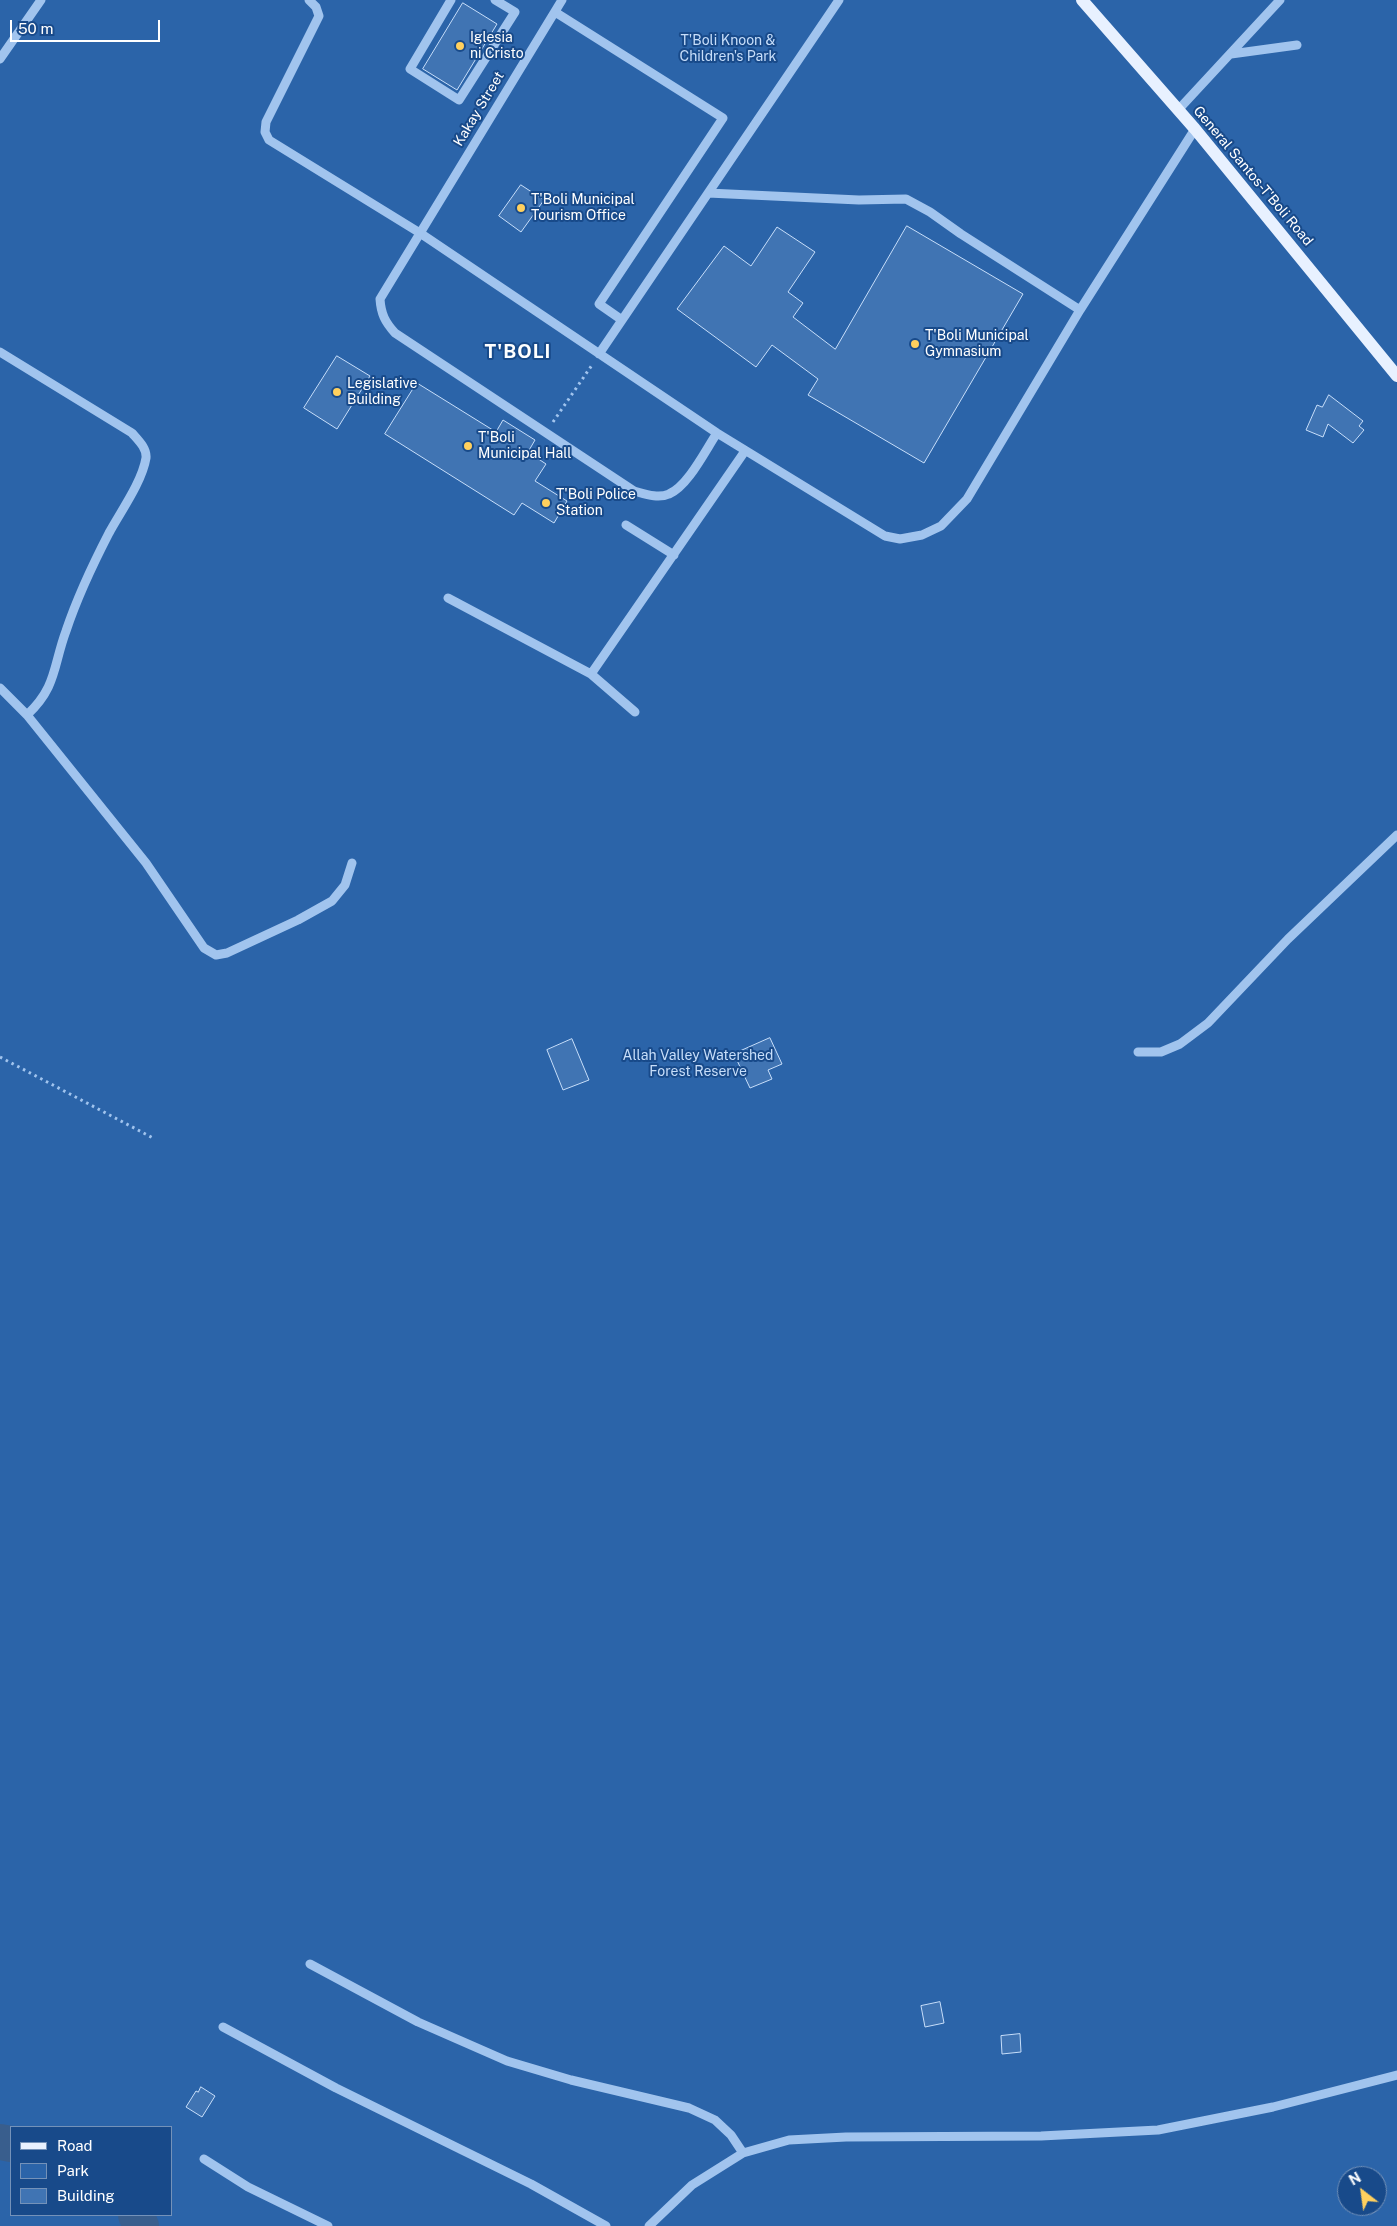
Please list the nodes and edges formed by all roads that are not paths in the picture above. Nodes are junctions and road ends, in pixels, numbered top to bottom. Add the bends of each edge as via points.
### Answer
1 (41, 0) edge
2 (309, 0) edge
3 (451, 0) edge
4 (495, 0) edge
5 (562, 0) edge
6 (840, 0) edge
7 (1082, 0) edge
8 (1280, 0) edge
9 (555, 12) junction
10 (1297, 45) dead end
11 (1231, 54) junction
12 (0, 60) edge
13 (1179, 109) junction
14 (1195, 129) junction
15 (708, 193) junction
16 (420, 233) junction
17 (1080, 310) junction
18 (622, 320) junction
19 (0, 352) edge
20 (599, 354) junction
21 (1397, 376) edge
22 (717, 433) junction
23 (745, 451) junction
24 (626, 525) dead end
25 (674, 554) junction
26 (448, 598) dead end
27 (591, 674) junction
28 (0, 688) edge
29 (634, 712) dead end
30 (27, 716) junction
31 (1397, 835) edge
32 (352, 862) dead end
33 (1138, 1052) dead end
34 (310, 1964) dead end
35 (223, 2027) dead end
36 (1397, 2075) edge
37 (743, 2152) junction
38 (204, 2159) dead end
39 (328, 2226) edge
40 (606, 2226) edge
41 (649, 2226) edge

1 - 12 street
2 - 16 street via 319,16 266,122 268,140
3 - 4 street via 410,69 459,100 515,12
5 - 9 street, Kakay Street
6 - 15 street
7 - 13 main road, General Santos-T'Boli Road
8 - 11 street
9 - 16 street, Kakay Street
9 - 18 street via 722,118 599,304
10 - 11 street
11 - 13 street
13 - 14 main road, General Santos-T'Boli Road
14 - 17 street
14 - 21 main road, General Santos-T'Boli Road
15 - 17 street via 906,199
15 - 18 street
16 - 20 street
16 - 22 street, Kakay Street via 380,299 385,321 395,333 634,491 654,497 668,495 684,482
17 - 23 street via 967,499 941,526 922,535 900,539 886,536
18 - 20 street
19 - 30 street via 132,433 142,444 146,456 143,471 108,535 65,632 44,699
20 - 22 street
22 - 23 street
23 - 25 street
24 - 25 street
25 - 27 street
26 - 27 street
27 - 29 street
28 - 30 street
30 - 32 street via 146,863 204,948 216,955 298,920 332,901 345,885
31 - 33 street via 1288,939 1208,1023 1180,1044 1161,1052
34 - 37 street via 418,2022 507,2061 689,2108 715,2120
35 - 40 street via 336,2088 531,2184
36 - 37 street via 1273,2107 1158,2130 1041,2136 789,2140
37 - 41 street via 692,2185
38 - 39 street via 248,2187

